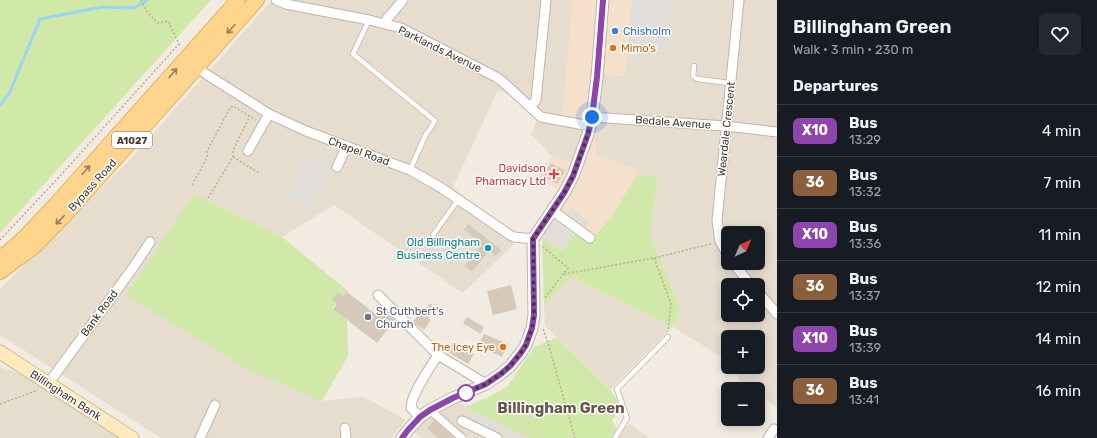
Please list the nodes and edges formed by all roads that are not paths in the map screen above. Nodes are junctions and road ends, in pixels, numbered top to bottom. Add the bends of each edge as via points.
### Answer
1 (238, 0) edge
2 (257, 0) edge
3 (276, 0) edge
4 (403, 0) edge
5 (546, 0) edge
6 (603, 0) edge
7 (739, 0) edge
8 (369, 20) junction
9 (386, 24) junction
10 (184, 52) junction
11 (694, 66) dead end
12 (197, 68) junction
13 (730, 83) junction
14 (530, 107) junction
15 (269, 114) junction
16 (591, 122) junction
17 (726, 126) junction
18 (777, 132) edge
19 (347, 146) junction
20 (248, 151) dead end
21 (337, 167) dead end
22 (410, 170) junction
23 (458, 200) junction
24 (553, 211) junction
25 (433, 235) dead end
26 (590, 238) dead end
27 (533, 239) junction
28 (150, 242) dead end
29 (721, 243) edge
30 (0, 257) edge
31 (739, 270) edge
32 (0, 272) edge
33 (745, 278) edge
34 (378, 294) dead end
35 (765, 300) edge
36 (777, 314) edge
37 (668, 337) road end
38 (0, 352) edge
39 (438, 355) junction
40 (48, 384) junction
41 (486, 384) junction
42 (215, 405) dead end
43 (430, 410) junction
44 (420, 417) junction
45 (462, 421) dead end
46 (345, 428) dead end
47 (774, 429) dead end
48 (485, 435) edge
49 (132, 438) edge
50 (200, 438) edge
51 (346, 438) edge
52 (402, 438) edge
53 (462, 438) edge
54 (497, 438) edge
55 (615, 438) edge
56 (768, 438) edge

1 - 10 main road, Bypass Road / A1027
2 -> 12 main road, Bypass Road / A1027
3 - 8 street, Parklands Avenue
4 - 9 street via 387,19
5 - 14 street via 536,100
6 - 16 street
7 - 13 street, Weardale Crescent
8 - 9 street, Parklands Avenue
8 - 22 lane via 353,54 435,121 425,136
9 - 14 street, Parklands Avenue via 401,28 496,77
10 - 12 street, Chapel Road
30 -> 10 main road, Bypass Road / A1027 via 25,237 57,203
11 - 13 lane via 693,76 697,79
12 - 15 street, Chapel Road
12 -> 32 main road, Bypass Road / A1027 via 67,213 35,246
13 - 17 street, Weardale Crescent
14 - 16 street, Parklands Avenue via 542,117
15 - 19 street, Chapel Road
15 - 20 street
16 - 17 street, Bedale Avenue
16 - 24 street via 573,176
17 - 18 street, Bedale Avenue
17 - 29 street, Weardale Crescent via 717,220
19 - 21 street
19 - 22 street, Chapel Road
22 - 23 street, Chapel Road
23 - 25 lane
23 - 27 street, Chapel Road via 510,235
24 - 26 street
24 - 27 street
27 - 41 street via 532,328 520,354 510,366
28 - 40 street, Bank Road
31 - 33 street
34 - 39 street
35 - 36 street
37 - 55 lane via 617,389 627,418
38 - 40 main road, Billingham Bank
39 - 41 street
39 - 44 street via 414,394 411,404
40 - 49 main road, Billingham Bank
41 - 43 street
42 - 50 street
43 - 44 street
43 - 53 street
44 - 52 street
45 - 48 street
46 - 51 street
47 - 56 street
48 - 54 street

